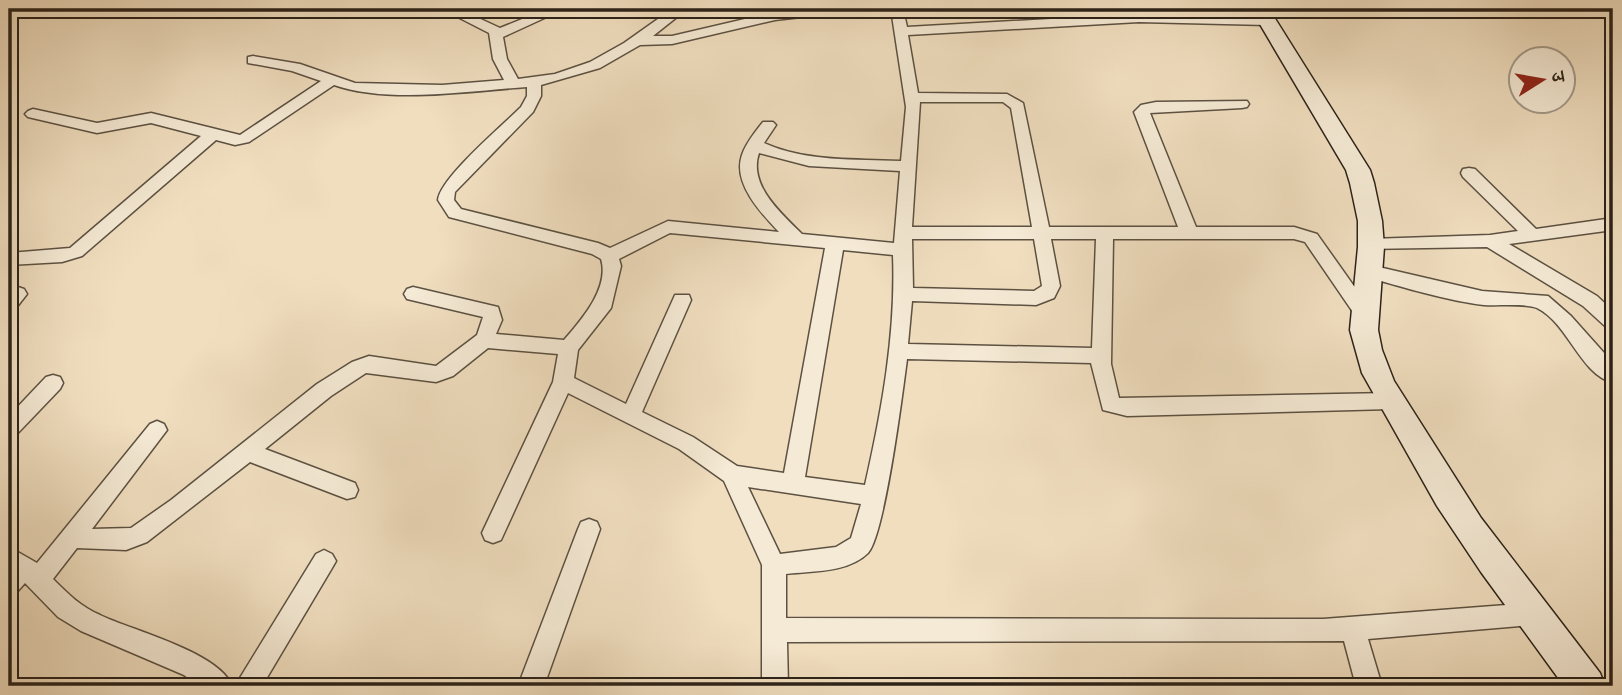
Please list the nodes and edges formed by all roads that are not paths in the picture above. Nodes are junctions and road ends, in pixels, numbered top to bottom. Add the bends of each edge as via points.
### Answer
1 (449, 9) edge
2 (558, 9) edge
3 (680, 9) edge
4 (837, 9) edge
5 (897, 9) edge
6 (1354, 9) edge
7 (1270, 13) edge
8 (901, 31) junction
9 (498, 34) junction
10 (639, 41) junction
11 (253, 60) dead end
12 (332, 80) junction
13 (534, 82) junction
14 (513, 83) junction
15 (912, 97) junction
16 (1242, 104) dead end
17 (33, 114) dead end
18 (768, 125) dead end
19 (214, 134) junction
20 (755, 145) junction
21 (907, 166) junction
22 (1469, 173) dead end
23 (1613, 224) edge
24 (1042, 231) junction
25 (1105, 231) junction
26 (1189, 232) junction
27 (1533, 236) junction
28 (796, 239) junction
29 (903, 241) junction
30 (1490, 241) junction
31 (835, 243) junction
32 (610, 257) junction
33 (1370, 258) junction
34 (9, 259) edge
35 (413, 294) dead end
36 (904, 294) junction
37 (682, 300) dead end
38 (1364, 313) junction
39 (1613, 322) edge
40 (484, 340) junction
41 (569, 348) junction
42 (897, 351) junction
43 (1101, 356) junction
44 (1613, 375) edge
45 (563, 382) junction
46 (53, 383) dead end
47 (1390, 401) junction
48 (630, 417) junction
49 (9, 429) edge
50 (157, 430) dead end
51 (248, 452) junction
52 (732, 475) junction
53 (793, 484) junction
54 (347, 490) dead end
55 (873, 496) junction
56 (589, 529) dead end
57 (493, 533) dead end
58 (72, 538) junction
59 (324, 561) dead end
60 (774, 565) junction
61 (20, 572) edge
62 (1531, 614) junction
63 (1353, 628) junction
64 (774, 630) junction
65 (219, 686) edge
66 (248, 686) edge
67 (531, 686) edge
68 (775, 686) edge
69 (1369, 686) edge
70 (1587, 686) edge

1 - 9 street
2 - 9 street
3 - 10 street
4 - 10 street via 775,16 661,42
5 - 8 street
6 - 7 street
7 - 8 street
7 - 33 main road via 1358,170 1370,210
8 - 15 street
9 - 14 street via 500,59
10 - 13 street via 584,71
11 - 12 street via 295,67
12 - 14 street via 374,89
12 - 19 street via 244,139
13 - 14 street
13 - 32 street via 528,109 447,191 446,205 456,213 598,249
15 - 21 street
15 - 24 street via 1007,98 1018,106
16 - 26 street via 1156,106 1142,112
17 - 19 street via 97,128 151,118
18 - 20 street
19 - 34 street via 76,252
20 - 21 street via 793,159
20 - 28 street via 748,167 752,181 772,214
21 - 29 street
22 - 27 street
23 - 27 street
24 - 25 street
24 - 29 street
24 - 36 street via 1051,286 1048,293 1036,298
25 - 26 street
25 - 43 street
26 - 38 street via 1294,233 1311,238
27 - 30 street
28 - 31 street
28 - 32 street via 668,227
29 - 31 street
29 - 36 street
30 - 33 street
30 - 39 street via 1590,301
31 - 53 street
32 - 41 street via 602,308
33 - 38 main road
33 - 44 street via 1482,298 1541,300
35 - 40 street via 491,312 493,320
36 - 42 street
37 - 48 street
38 - 47 main road via 1371,361
40 - 41 street
40 - 51 street via 436,374 369,364 359,367
41 - 45 street
42 - 43 street
42 - 55 street via 890,420
43 - 47 street via 1108,400 1116,407
45 - 48 street
45 - 57 street
46 - 49 street
47 - 62 main road
48 - 52 street via 686,443
50 - 58 street
51 - 54 street
51 - 58 street via 139,535 125,540
52 - 53 street
52 - 60 street
53 - 55 street
55 - 60 street via 860,545 850,552
56 - 67 street
58 - 61 street
59 - 66 street
60 - 64 street
61 - 65 street via 90,623 193,666
62 - 63 street
62 - 70 main road
63 - 64 street
63 - 69 street
64 - 68 street

